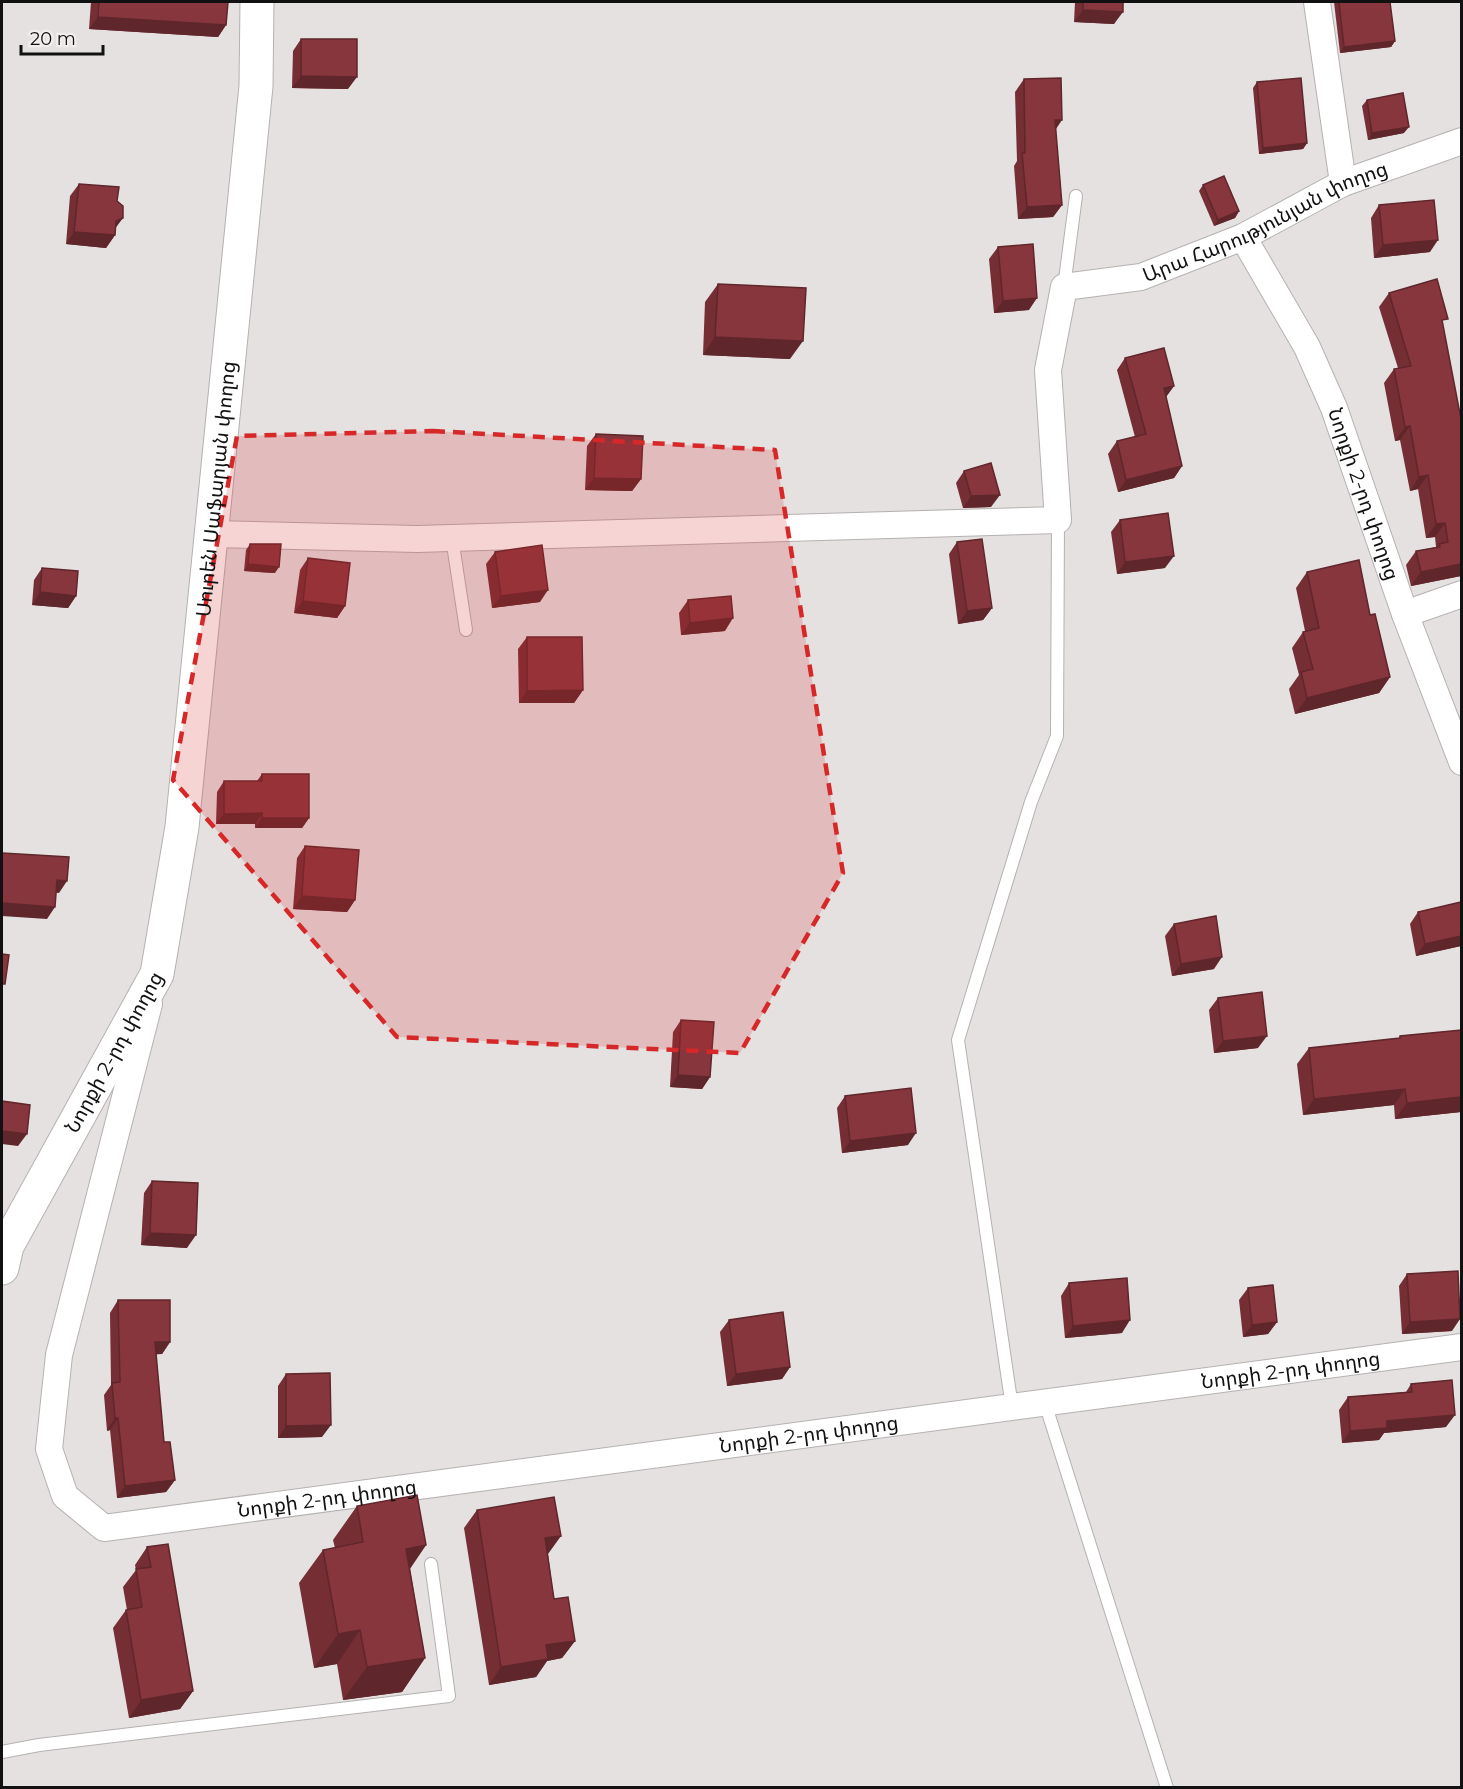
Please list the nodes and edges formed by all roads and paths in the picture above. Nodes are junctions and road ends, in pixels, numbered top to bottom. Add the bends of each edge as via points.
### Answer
1 (257, 2) edge
2 (1317, 2) edge
3 (1461, 141) edge
4 (1343, 183) junction
5 (1076, 196) dead end
6 (1243, 237) junction
7 (1064, 287) junction
8 (1059, 520) junction
9 (211, 534) junction
10 (452, 538) junction
11 (1461, 594) edge
12 (1406, 614) junction
13 (466, 630) dead end
14 (1461, 762) edge
15 (157, 974) junction
16 (2, 1268) edge
17 (1461, 1347) edge
18 (1045, 1403) junction
19 (1012, 1407) junction
20 (431, 1564) dead end
21 (2, 1752) edge
22 (1167, 1788) edge

1 - 9 main road, Սուրեն Սաֆարյան փողոց via 256,86
2 - 4 street
3 - 4 street, Արա Հարությունյան փողոց
4 - 6 street, Արա Հարությունյան փողոց
5 - 7 lane
6 - 7 street, Արա Հարությունյան փողոց via 1142,278
6 - 12 street, Նորքի 2-րդ փողոց via 1307,347 1334,408
7 - 8 street via 1048,370
8 - 10 street
8 - 19 lane via 1057,736 1031,802 958,1040
9 - 10 street
9 - 15 main road, Սուրեն Սաֆարյան փողոց via 182,827
10 - 13 lane
11 - 12 street
12 - 14 street, Նորքի 2-րդ փողոց
15 - 16 main road, Նորքի 2-րդ փողոց via 7,1246
15 - 19 street, Նորքի 2-րդ փողոց via 59,1355 49,1449 65,1496 104,1528
17 - 18 street, Նորքի 2-րդ փողոց
18 - 19 street, Նորքի 2-րդ փողոց
18 - 22 lane
20 - 21 lane via 449,1696

